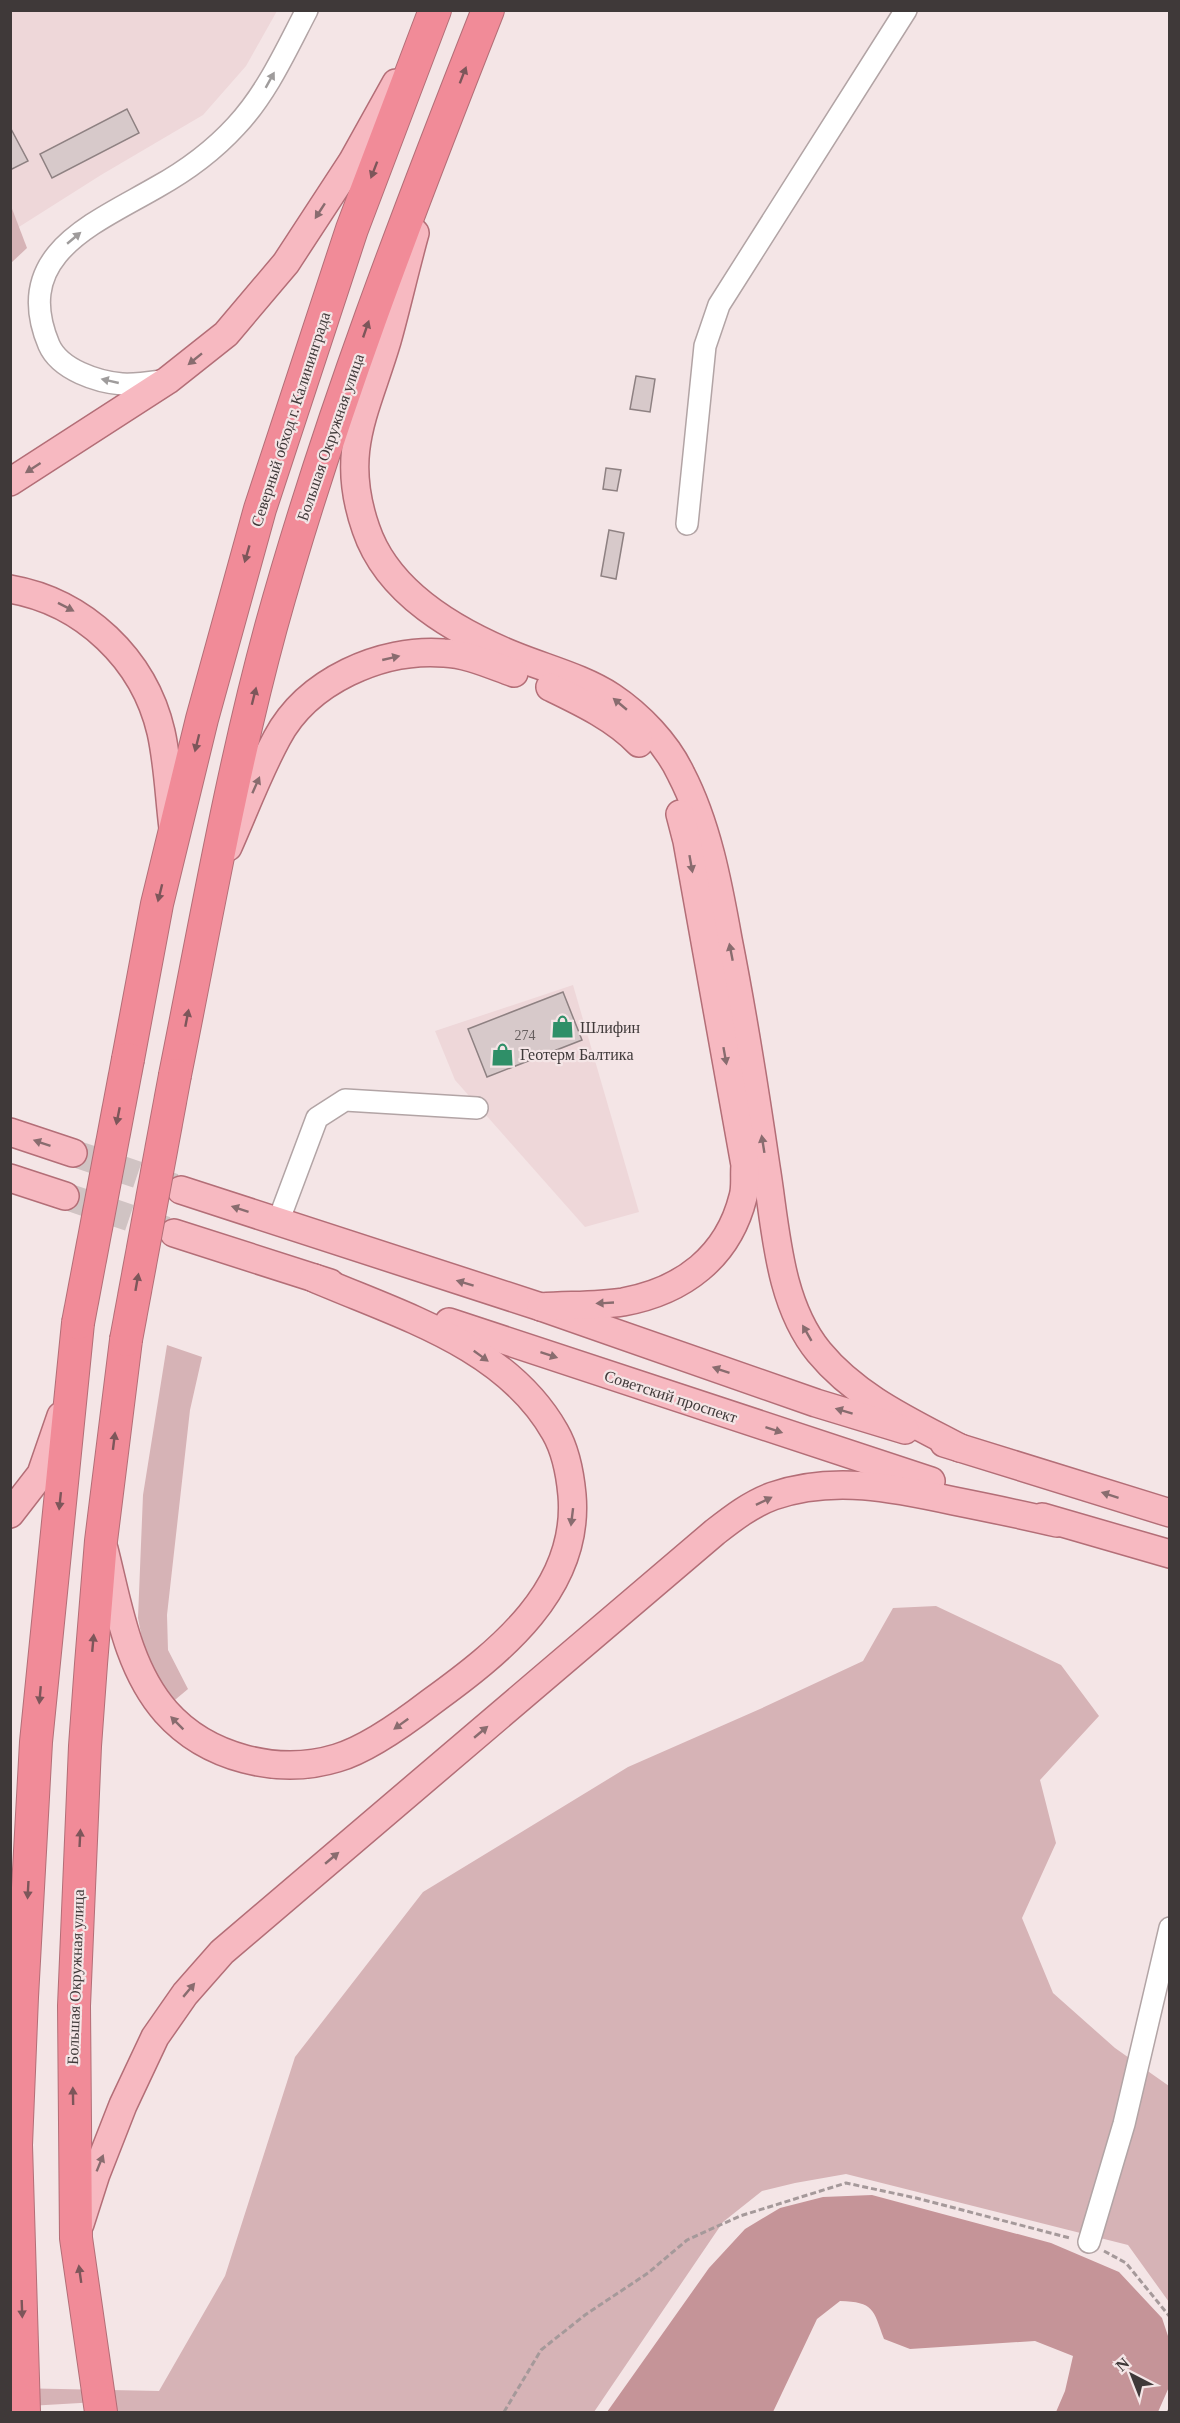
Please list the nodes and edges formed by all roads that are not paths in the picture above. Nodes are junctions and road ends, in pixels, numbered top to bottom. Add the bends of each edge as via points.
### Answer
1 (307, 10) edge
2 (488, 10) edge
3 (906, 10) edge
4 (433, 14) edge
5 (441, 130) junction
6 (168, 380) junction
7 (10, 482) edge
8 (687, 524) dead end
9 (10, 589) edge
10 (174, 836) junction
11 (215, 877) junction
12 (477, 1108) dead end
13 (10, 1132) edge
14 (73, 1153) tunnel mouth
15 (10, 1178) edge
16 (181, 1190) tunnel mouth
17 (65, 1196) tunnel mouth
18 (278, 1222) junction
19 (174, 1233) tunnel mouth
20 (314, 1278) junction
21 (541, 1307) junction
22 (73, 1380) junction
23 (960, 1448) junction
24 (1170, 1513) edge
25 (10, 1514) edge
26 (1058, 1523) junction
27 (102, 1541) junction
28 (1167, 1559) edge
29 (1170, 1928) edge
30 (13, 2131) edge
31 (75, 2238) junction
32 (1089, 2242) road end
33 (24, 2412) edge
34 (101, 2412) edge

6 -> 1 street via 122,384 85,376 67,364 51,350 42,328 42,281 52,259 71,238 185,169 236,127 266,87
5 -> 2 highway, Большая Окружная улица
3 - 8 street via 719,305 705,346
4 -> 6 main road via 352,162 286,263 226,334
4 -> 10 highway, Северный обход г. Калининграда via 352,228 260,509
11 -> 5 highway, Большая Окружная улица via 244,732 302,519 368,325
23 -> 5 main road via 890,1411 843,1378 816,1348 796,1313 781,1262 722,903 707,844 681,771 662,744 611,696 479,639 432,612 402,585 368,535 355,485 354,446 386,343
6 -> 7 main road
9 -> 10 main road via 75,612 118,649 141,679 161,733
10 -> 22 highway, Северный обход г. Калининграда, bridge via 157,904 78,1323
11 -> 21 main road via 277,736 318,691 363,665 396,656 444,652 469,657 545,685 607,718 630,734 650,756 667,780 687,842 745,1165 744,1195 718,1251 694,1274 662,1292 622,1302
27 -> 11 highway, Большая Окружная улица, bridge via 126,1340
12 - 18 street via 345,1100 317,1118
14 -> 13 main road
15 - 17 main road
18 -> 16 main road
21 -> 18 main road
19 - 20 main road, Советский проспект
20 -> 26 main road, Советский проспект
20 -> 27 main road via 475,1351 529,1396 555,1432 570,1469 573,1510 566,1551 553,1583 533,1614 507,1642 458,1683 390,1732 337,1758 281,1766 226,1754 187,1733 166,1712 134,1658
23 -> 21 main road via 816,1403
22 - 25 main road via 41,1474
22 -> 30 highway, Северный обход г. Калининграда via 36,1742
24 -> 23 main road
26 - 28 main road, Советский проспект
31 -> 26 main road via 123,2105 155,2037 215,1960 744,1510 802,1488 830,1484 880,1486
31 -> 27 highway, Большая Окружная улица via 73,2078 78,1872
29 - 32 street via 1124,2124
30 -> 33 highway, Северный обход г. Калининграда
34 -> 31 highway, Большая Окружная улица

